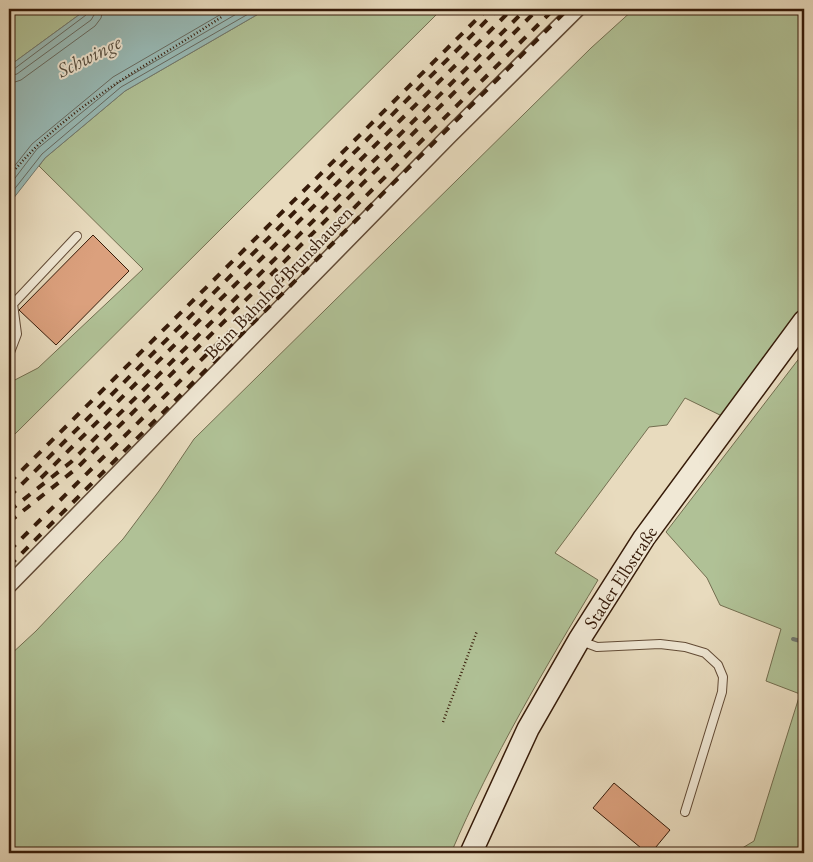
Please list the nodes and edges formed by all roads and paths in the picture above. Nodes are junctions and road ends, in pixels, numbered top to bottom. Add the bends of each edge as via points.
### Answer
1 (577, 9) edge
2 (223, 16) dead end
3 (9, 177) edge
4 (77, 236) dead end
5 (804, 321) edge
6 (9, 354) edge
7 (9, 584) edge
8 (476, 631) dead end
9 (579, 640) junction
10 (443, 722) dead end
11 (685, 812) dead end
12 (471, 853) edge

1 - 7 street, Beim Bahnhof Brunshausen
2 - 3 path via 81,107 31,150
4 - 6 lane via 13,304 16,334
5 - 9 street, Stader Elbstraße via 644,538
8 - 10 path
9 - 11 lane via 597,647 660,644 685,648 705,653 718,665 723,677 722,692
9 - 12 street, Stader Elbstraße via 528,729

